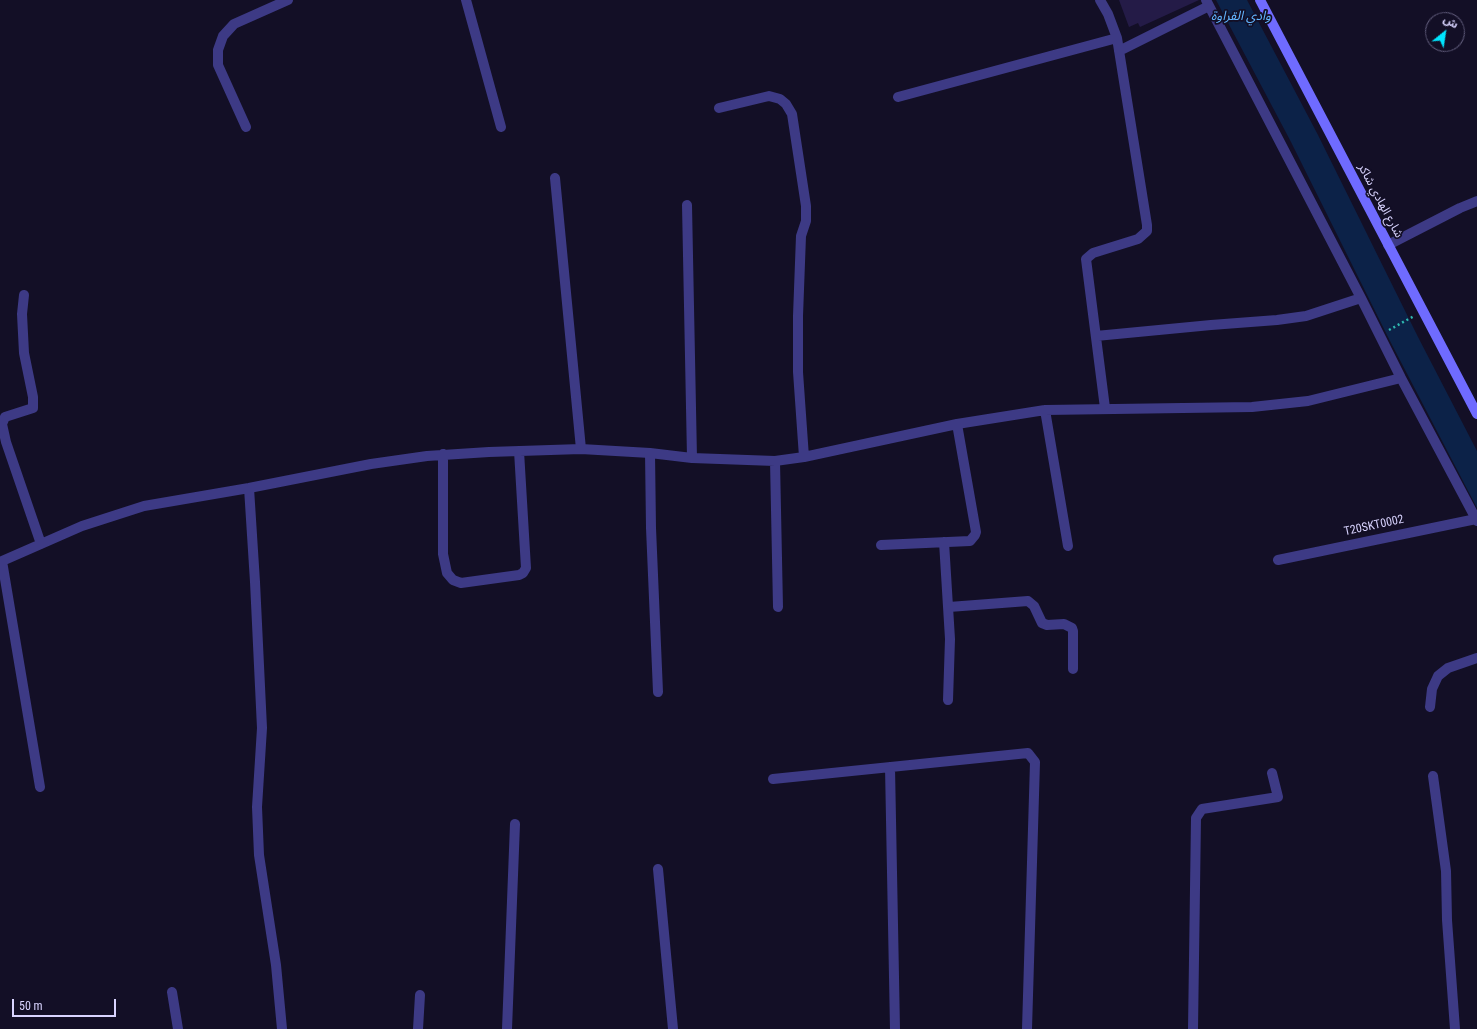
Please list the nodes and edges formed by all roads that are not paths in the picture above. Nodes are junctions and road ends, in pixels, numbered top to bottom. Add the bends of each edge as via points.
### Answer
1 (288, 0) edge
2 (466, 0) edge
3 (1100, 0) edge
4 (1260, 0) edge
5 (1208, 3) edge
6 (1117, 38) junction
7 (1119, 51) junction
8 (898, 97) dead end
9 (719, 108) dead end
10 (246, 127) dead end
11 (501, 127) dead end
12 (555, 178) dead end
13 (1477, 201) edge
14 (687, 205) dead end
15 (1388, 245) junction
16 (24, 296) dead end
17 (1361, 298) junction
18 (1096, 336) junction
19 (1401, 378) junction
20 (1105, 408) junction
21 (1045, 410) junction
22 (1477, 414) edge
23 (957, 424) junction
24 (581, 449) junction
25 (520, 451) junction
26 (650, 453) junction
27 (443, 454) junction
28 (804, 457) junction
29 (692, 458) junction
30 (775, 461) junction
31 (249, 488) junction
32 (1476, 520) edge
33 (944, 542) junction
34 (40, 544) junction
35 (881, 545) dead end
36 (1068, 546) dead end
37 (1278, 560) dead end
38 (1, 562) edge
39 (778, 607) dead end
40 (949, 607) junction
41 (1477, 658) edge
42 (1074, 669) dead end
43 (658, 692) dead end
44 (948, 700) dead end
45 (1430, 707) dead end
46 (890, 767) junction
47 (1272, 773) dead end
48 (1433, 776) dead end
49 (773, 779) dead end
50 (40, 787) dead end
51 (515, 824) dead end
52 (658, 869) dead end
53 (172, 992) dead end
54 (420, 995) dead end
55 (178, 1029) edge
56 (282, 1029) edge
57 (418, 1029) edge
58 (507, 1029) edge
59 (672, 1029) edge
60 (895, 1029) edge
61 (1027, 1029) edge
62 (1193, 1029) edge
63 (1455, 1029) edge

1 - 10 street via 234,24 223,36 218,50 218,65
2 - 11 street
3 - 6 street
4 - 15 main road, شارع الهادي شاكر
5 - 7 street
5 - 17 street
6 - 7 street
6 - 8 street
7 - 18 street via 1147,231 1138,239 1093,253 1086,259
9 - 28 street via 769,96 780,99 792,114 806,206 806,221 801,236 798,316 798,372
12 - 24 street
13 - 15 street
14 - 29 street
15 - 22 main road, شارع الهادي شاكر
16 - 34 street via 24,353 33,397 32,408 5,417 2,424
17 - 18 street via 1306,316
17 - 19 street
18 - 20 street
19 - 20 street via 1308,401 1252,407
19 - 32 street
20 - 21 street
21 - 23 street
21 - 36 street
23 - 28 street
23 - 33 street via 976,532 970,541
24 - 25 street
24 - 26 street
25 - 27 street
25 - 27 street via 526,568 519,575 461,583 453,580 447,573 443,554
26 - 29 street
26 - 43 street
27 - 31 street via 371,464
28 - 30 street
29 - 30 street
30 - 39 street
31 - 34 street via 144,506 82,526
31 - 56 street via 262,728 256,807 259,855 276,965
32 - 37 street, T20SKT0002
33 - 35 street
33 - 40 street
34 - 38 street
38 - 50 street
40 - 42 street via 1028,601 1034,606 1042,623 1064,624 1072,628
40 - 44 street
41 - 45 street via 1448,668 1438,676 1432,690
46 - 49 street
46 - 60 street
46 - 61 street via 1028,753 1035,762
47 - 62 street via 1278,797 1202,810 1196,818
48 - 63 street via 1446,871
51 - 58 street
52 - 59 street
53 - 55 street
54 - 57 street

